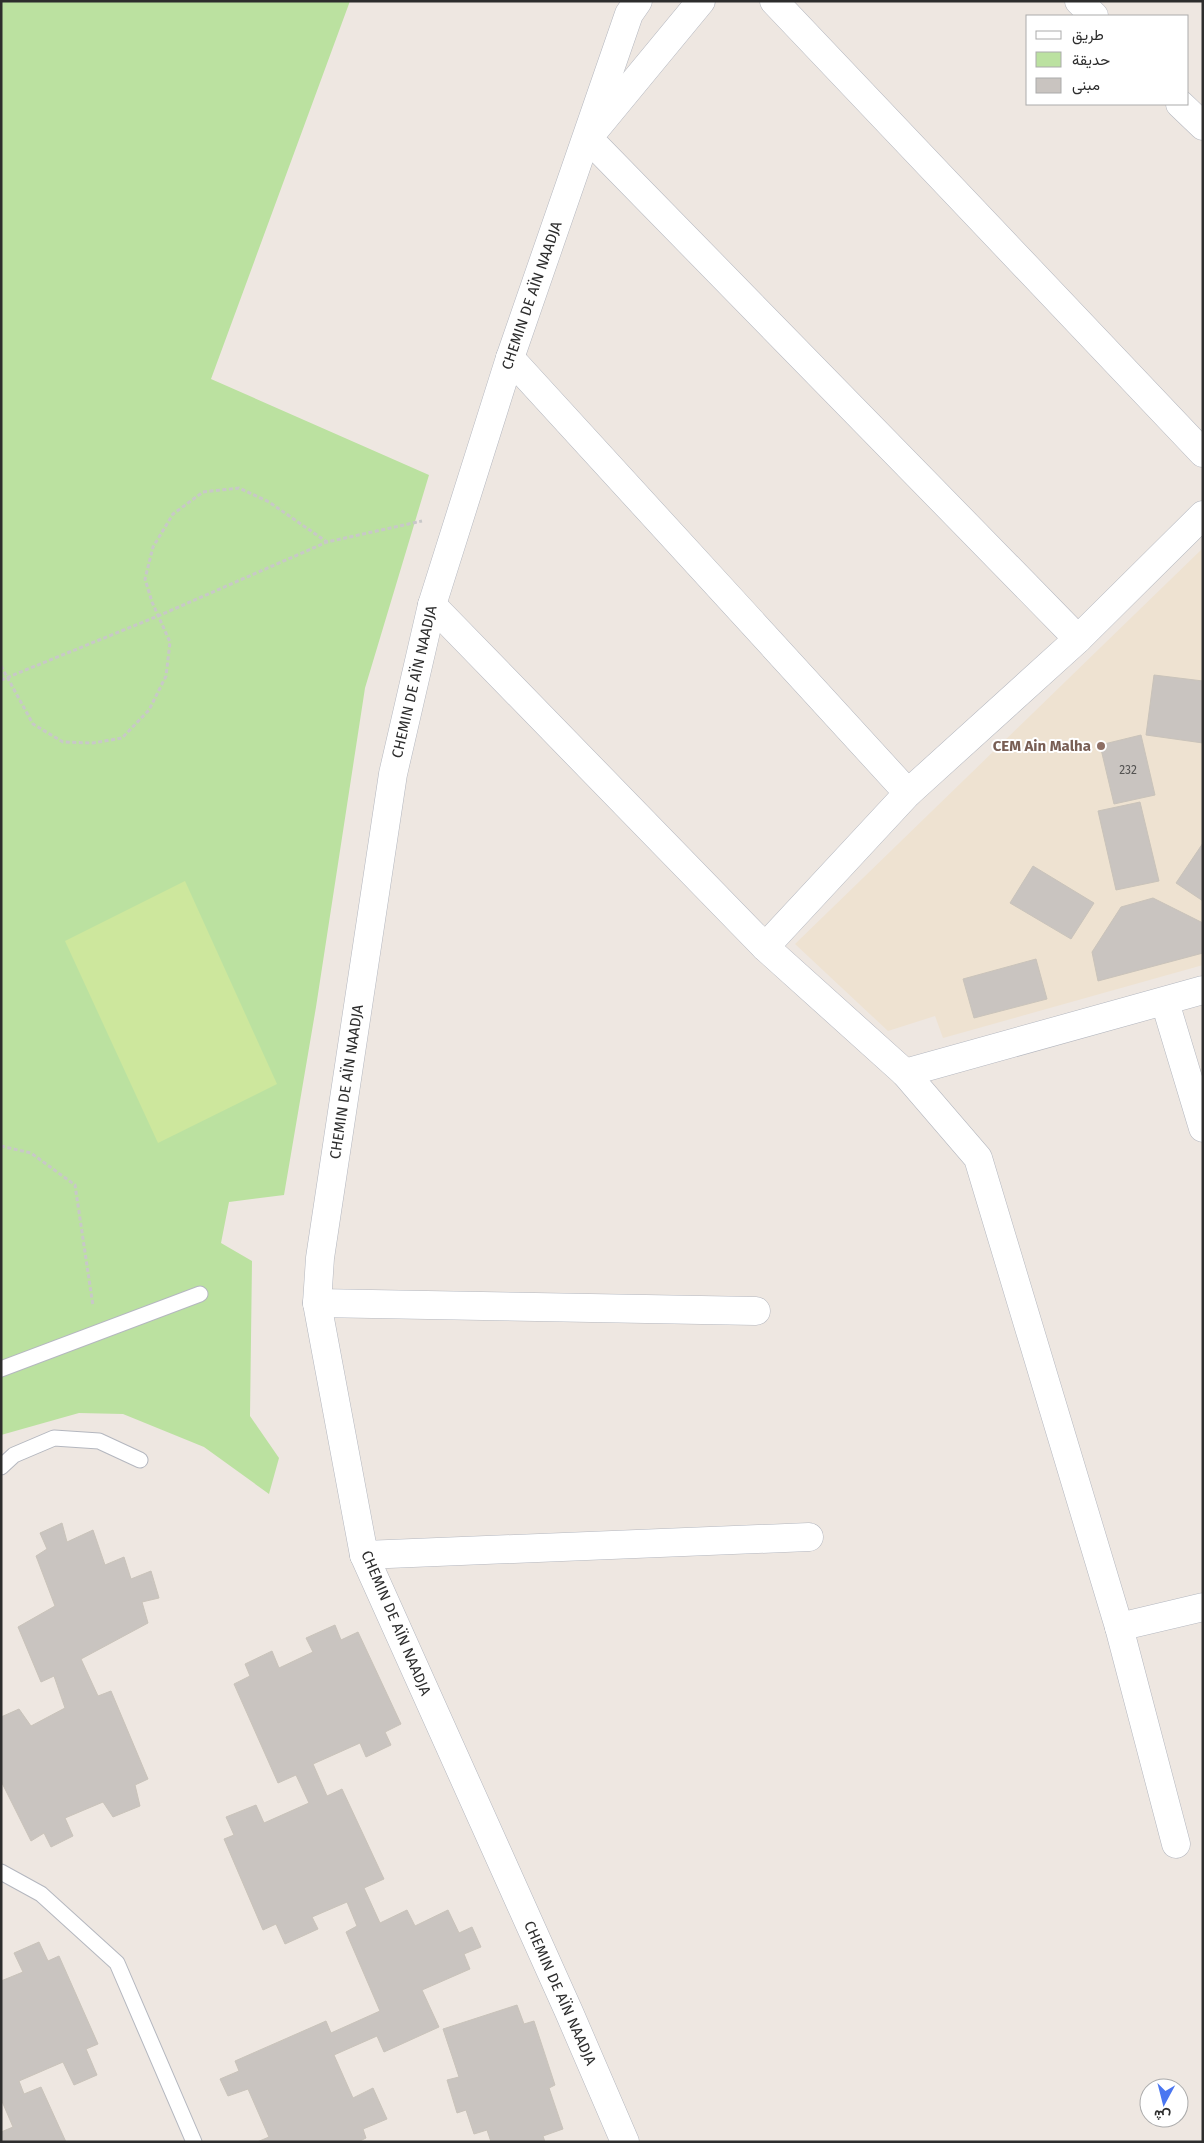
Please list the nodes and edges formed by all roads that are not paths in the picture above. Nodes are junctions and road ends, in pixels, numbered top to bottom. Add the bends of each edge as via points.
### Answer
1 (638, 1) edge
2 (701, 1) edge
3 (774, 1) edge
4 (1079, 1) edge
5 (1093, 15) edge
6 (1181, 105) edge
7 (1203, 126) edge
8 (588, 138) junction
9 (510, 358) junction
10 (1203, 453) edge
11 (1203, 515) edge
12 (432, 605) junction
13 (1078, 639) junction
14 (908, 793) junction
15 (764, 947) junction
16 (1203, 990) edge
17 (1164, 1002) junction
18 (905, 1073) junction
19 (1203, 1128) edge
20 (200, 1294) dead end
21 (317, 1303) junction
22 (756, 1311) dead end
23 (1, 1369) edge
24 (140, 1460) dead end
25 (1, 1467) edge
26 (809, 1537) dead end
27 (364, 1555) junction
28 (1203, 1607) edge
29 (1119, 1627) junction
30 (1176, 1844) dead end
31 (1, 1872) edge
32 (194, 2142) edge
33 (624, 2142) edge

1 - 8 street, CHEMIN DE AÏN NAADJA via 629,14
2 - 8 street
3 - 10 street
4 - 5 street
6 - 7 street
8 - 9 street, CHEMIN DE AÏN NAADJA
8 - 13 street
9 - 12 street, CHEMIN DE AÏN NAADJA
9 - 14 street
11 - 13 street
12 - 15 street
12 - 21 street, CHEMIN DE AÏN NAADJA via 393,774 320,1258
13 - 14 street
14 - 15 street
15 - 18 street
16 - 17 street
17 - 18 street
17 - 19 street
18 - 29 street via 978,1158
20 - 23 lane
21 - 22 street
21 - 27 street, CHEMIN DE AÏN NAADJA
24 - 25 lane via 99,1441 54,1438 14,1455
26 - 27 street
27 - 33 street, CHEMIN DE AÏN NAADJA
28 - 29 street
29 - 30 street
31 - 32 lane via 41,1894 117,1962

